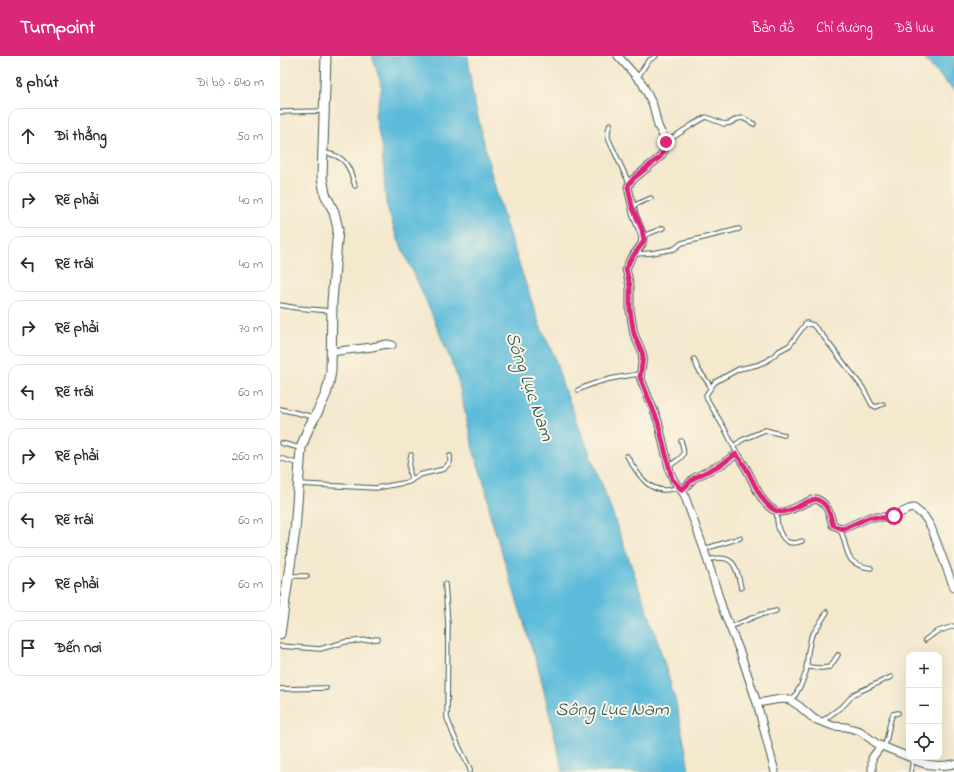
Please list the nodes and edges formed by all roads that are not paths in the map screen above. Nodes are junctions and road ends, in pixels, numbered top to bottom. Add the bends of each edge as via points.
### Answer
1 (326, 56) edge
2 (618, 56) edge
3 (656, 56) edge
4 (638, 77) junction
5 (325, 111) junction
6 (280, 112) edge
7 (610, 124) dead end
8 (754, 124) dead end
9 (666, 142) junction
10 (323, 153) junction
11 (629, 184) junction
12 (355, 186) dead end
13 (651, 198) dead end
14 (632, 206) junction
15 (664, 228) dead end
16 (739, 229) dead end
17 (643, 236) junction
18 (634, 254) junction
19 (280, 304) edge
20 (332, 311) junction
21 (392, 345) dead end
22 (332, 352) junction
23 (694, 359) dead end
24 (640, 374) junction
25 (710, 387) junction
26 (578, 390) dead end
27 (883, 404) dead end
28 (280, 409) edge
29 (315, 417) junction
30 (784, 436) dead end
31 (680, 441) dead end
32 (281, 443) edge
33 (734, 446) junction
34 (301, 448) junction
35 (736, 454) junction
36 (411, 455) dead end
37 (450, 456) dead end
38 (627, 456) dead end
39 (280, 458) edge
40 (300, 465) junction
41 (669, 466) junction
42 (412, 480) junction
43 (298, 484) junction
44 (681, 489) junction
45 (777, 511) junction
46 (840, 529) junction
47 (740, 538) dead end
48 (802, 541) dead end
49 (704, 549) junction
50 (707, 560) junction
51 (871, 568) dead end
52 (288, 576) junction
53 (306, 576) dead end
54 (445, 584) dead end
55 (740, 588) dead end
56 (954, 588) edge
57 (776, 611) dead end
58 (827, 612) dead end
59 (954, 626) edge
60 (730, 627) junction
61 (280, 634) edge
62 (378, 639) dead end
63 (925, 640) dead end
64 (280, 646) edge
65 (838, 655) dead end
66 (806, 667) junction
67 (891, 677) dead end
68 (326, 688) dead end
69 (280, 689) edge
70 (792, 702) junction
71 (757, 703) junction
72 (898, 712) dead end
73 (820, 722) junction
74 (882, 746) junction
75 (906, 756) edge
76 (911, 760) edge
77 (916, 760) edge
78 (953, 767) edge
79 (470, 772) edge
80 (774, 772) edge
81 (872, 772) edge
82 (911, 772) edge

1 - 5 street
2 - 4 street
3 - 4 lane via 648,61
4 - 9 street via 653,105 658,126
5 - 6 lane
5 - 10 street
7 - 11 lane via 608,138
8 - 9 lane via 743,118 724,124 706,117
9 - 11 street via 660,157
10 - 12 lane via 343,159 351,169
10 - 20 street via 325,194 338,229
11 - 14 street
13 - 14 lane
14 - 17 street
15 - 17 lane
16 - 18 lane via 682,243 674,249
17 - 18 street via 642,244
18 - 24 street via 626,269 634,334 643,357
19 - 20 lane
20 - 22 street
21 - 22 street
22 - 29 street via 329,383
23 - 25 lane
24 - 26 lane via 594,382
24 - 41 street via 658,422
25 - 27 lane via 739,369 767,361 790,345 808,322 823,336 863,388 872,405 876,407
25 - 33 lane via 707,399
28 - 29 lane
29 - 34 street
30 - 33 lane via 765,430
31 - 41 lane via 683,455
32 - 34 lane
33 - 35 lane
34 - 40 street
35 - 44 street via 694,478
35 - 45 street via 747,468 768,506
36 - 42 lane via 409,474
37 - 42 lane via 450,462 444,469 419,475
38 - 44 lane via 648,485 665,491
39 - 40 lane
40 - 43 street
41 - 44 street via 672,479
42 - 43 lane via 376,488
43 - 52 street via 295,531
44 - 49 street
45 - 46 street via 785,511 816,499 824,503 833,525
45 - 48 lane via 776,521 784,538 792,543
46 - 51 lane via 850,560
46 - 56 street via 870,517 891,517 909,509 917,510 930,527
47 - 49 lane
49 - 50 street
50 - 55 lane via 722,558 732,563 737,570
50 - 60 street
52 - 53 lane
52 - 61 street
54 - 79 lane via 448,624 448,718
57 - 60 lane
58 - 66 lane via 811,637
59 - 63 lane via 936,632
60 - 71 street
62 - 64 lane via 345,642 320,649
65 - 66 lane via 830,667
66 - 70 lane via 801,685
67 - 73 lane via 854,694 844,705
68 - 69 lane
70 - 71 street via 781,699
70 - 73 street
71 - 80 street
72 - 74 lane via 891,717 888,735
73 - 74 street via 860,731
74 - 75 street
74 - 81 street via 872,758
76 - 82 lane
77 - 78 street via 929,765

